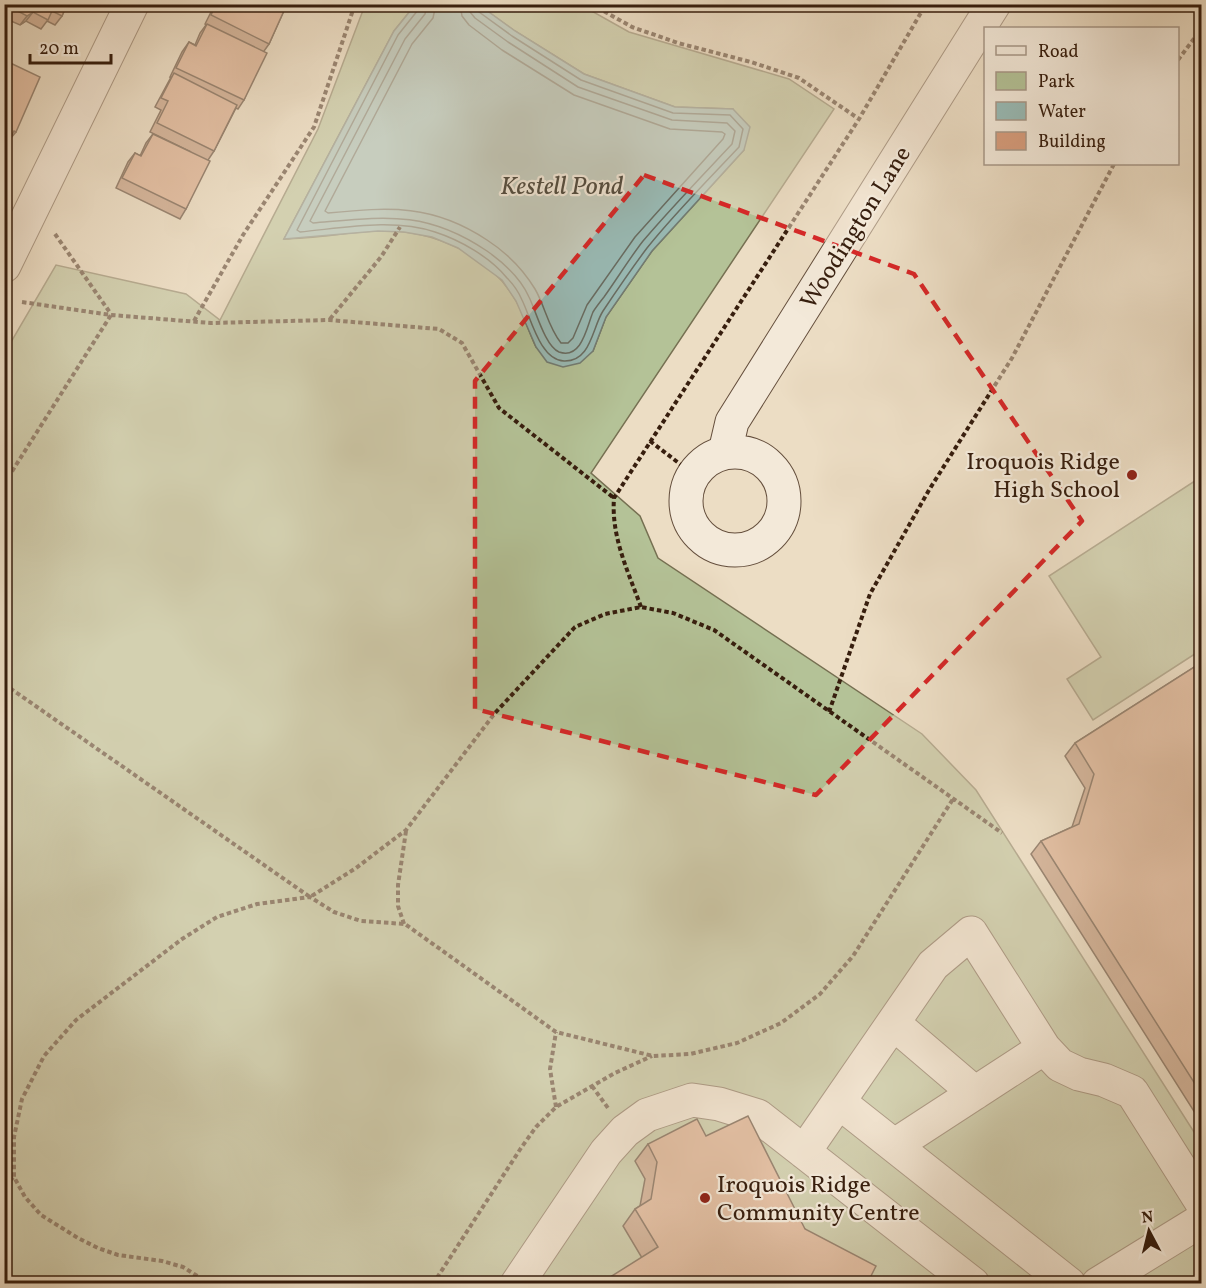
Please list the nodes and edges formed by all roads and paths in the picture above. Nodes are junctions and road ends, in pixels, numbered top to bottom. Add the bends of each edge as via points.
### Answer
1 (132, 4) edge
2 (355, 4) edge
3 (591, 4) edge
4 (926, 4) edge
5 (994, 4) edge
6 (1202, 27) edge
7 (1179, 59) edge
8 (859, 119) junction
9 (1113, 165) edge
10 (29, 222) edge
11 (400, 227) dead end
12 (4, 266) edge
13 (22, 302) dead end
14 (111, 315) junction
15 (329, 320) junction
16 (194, 321) junction
17 (650, 441) junction
18 (725, 452) junction
19 (693, 474) junction
20 (4, 484) edge
21 (614, 498) junction
22 (641, 607) junction
23 (4, 684) edge
24 (829, 712) junction
25 (953, 799) junction
26 (406, 830) junction
27 (1002, 833) dead end
28 (310, 897) junction
29 (405, 924) junction
30 (893, 1023) junction
31 (556, 1032) junction
32 (1044, 1048) junction
33 (653, 1056) junction
34 (975, 1093) junction
35 (839, 1102) junction
36 (556, 1107) junction
37 (894, 1145) junction
38 (804, 1152) junction
39 (15, 1177) junction
40 (4, 1185) edge
41 (1202, 1203) edge
42 (1202, 1220) edge
43 (210, 1284) edge
44 (432, 1284) edge
45 (517, 1284) edge
46 (973, 1284) edge
47 (1069, 1284) edge
48 (1098, 1284) edge

1 - 10 street
2 - 16 path via 314,127 243,235
3 - 8 path via 632,27 799,78
4 - 8 path
5 - 18 street, Woodington Lane via 732,422
6 - 7 path
8 - 17 path
9 - 24 path via 1012,358 929,490 870,594
10 - 12 street
10 - 14 path
11 - 15 path via 381,257
13 - 14 path
14 - 16 path
14 - 20 path
15 - 16 path
15 - 21 path via 440,329 462,343 499,408
17 - 19 path
17 - 21 path
18 - 19 street via 702,464
18 - 19 street via 758,457 772,467 781,482 785,498 783,515 776,530 763,542 731,551 700,537 690,523 686,507
21 - 22 path via 614,527
22 - 24 path via 673,613 714,630
22 - 26 path via 605,614 575,627 495,712
23 - 28 path
24 - 25 path
25 - 27 path
25 - 33 path via 853,956 820,994 781,1023 737,1043 690,1054
26 - 28 path
26 - 29 path via 398,885 398,906
28 - 29 path via 334,912 361,921
28 - 39 path via 257,904 217,917 76,1020 44,1056 21,1099 14,1137
29 - 31 path
30 - 32 street via 933,965 970,933
30 - 34 street
30 - 35 street
31 - 33 path
31 - 36 path via 549,1069
32 - 34 street
32 - 41 street via 1060,1065 1132,1092
33 - 36 path
34 - 37 street
35 - 37 street
35 - 38 street
36 - 44 path via 521,1148
37 - 47 street
38 - 45 street via 758,1116 719,1104 692,1100 647,1115 606,1152
38 - 46 street
39 - 40 path
39 - 43 path via 25,1197 41,1215 78,1238 118,1255 183,1268
42 - 48 street

